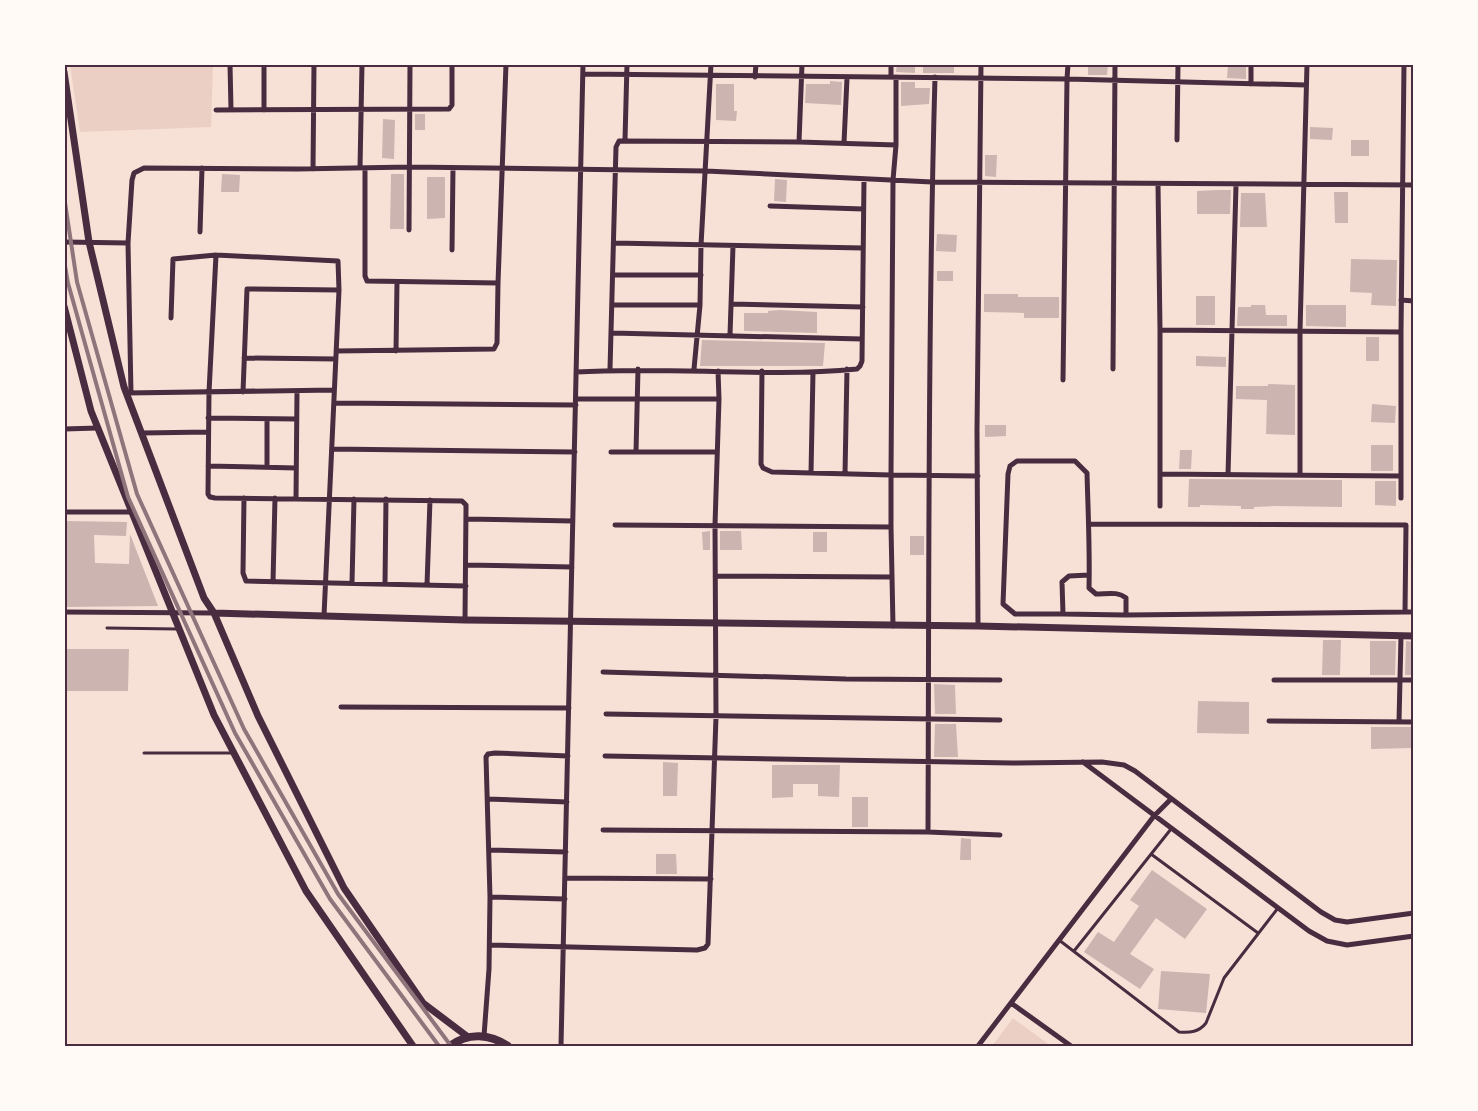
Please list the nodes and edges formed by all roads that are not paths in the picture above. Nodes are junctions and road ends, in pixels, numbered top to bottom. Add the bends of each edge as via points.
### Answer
1 (230, 64) edge
2 (264, 64) edge
3 (314, 64) edge
4 (362, 64) edge
5 (410, 64) edge
6 (452, 64) edge
7 (506, 64) edge
8 (583, 64) edge
9 (627, 64) edge
10 (711, 64) edge
11 (756, 64) edge
12 (802, 64) edge
13 (891, 64) edge
14 (981, 64) edge
15 (1068, 64) edge
16 (1115, 64) edge
17 (1178, 64) edge
18 (1251, 64) edge
19 (1307, 64) edge
20 (1404, 64) edge
21 (64, 72) edge
22 (583, 74) junction
23 (627, 75) junction
24 (711, 76) junction
25 (756, 77) junction
26 (894, 77) junction
27 (935, 77) junction
28 (981, 77) junction
29 (801, 78) junction
30 (847, 78) junction
31 (1067, 79) junction
32 (1114, 80) junction
33 (1178, 83) junction
34 (1251, 84) junction
35 (1306, 85) junction
36 (314, 109) junction
37 (361, 109) junction
38 (216, 110) dead end
39 (231, 110) junction
40 (264, 110) junction
41 (410, 110) junction
42 (625, 140) junction
43 (1177, 140) dead end
44 (707, 141) junction
45 (799, 142) junction
46 (844, 143) junction
47 (896, 145) junction
48 (410, 167) junction
49 (202, 168) junction
50 (363, 168) junction
51 (453, 168) junction
52 (313, 169) junction
53 (502, 170) junction
54 (581, 170) junction
55 (616, 171) junction
56 (706, 171) junction
57 (864, 179) junction
58 (893, 180) junction
59 (932, 182) junction
60 (979, 182) junction
61 (1067, 182) junction
62 (1113, 182) junction
63 (1158, 184) junction
64 (1236, 185) junction
65 (1304, 185) junction
66 (1404, 185) junction
67 (1413, 185) edge
68 (770, 206) dead end
69 (863, 209) junction
70 (409, 230) dead end
71 (200, 232) dead end
72 (64, 242) edge
73 (89, 242) junction
74 (129, 243) junction
75 (614, 243) junction
76 (701, 245) junction
77 (733, 246) junction
78 (863, 248) junction
79 (452, 250) dead end
80 (216, 255) junction
81 (613, 274) junction
82 (701, 275) junction
83 (397, 282) junction
84 (498, 283) junction
85 (339, 290) junction
86 (1401, 300) junction
87 (1413, 301) edge
88 (731, 304) junction
89 (613, 305) junction
90 (700, 305) junction
91 (64, 306) edge
92 (863, 307) junction
93 (171, 318) dead end
94 (1160, 330) junction
95 (1230, 331) junction
96 (1300, 331) junction
97 (1401, 332) junction
98 (612, 333) junction
99 (697, 334) junction
100 (730, 335) junction
101 (862, 339) junction
102 (336, 351) junction
103 (396, 351) junction
104 (244, 358) junction
105 (336, 359) junction
106 (610, 369) junction
107 (638, 369) junction
108 (694, 369) junction
109 (847, 369) junction
110 (1113, 369) dead end
111 (718, 370) junction
112 (762, 371) junction
113 (576, 372) junction
114 (813, 372) junction
115 (1063, 380) dead end
116 (334, 390) junction
117 (208, 392) junction
118 (243, 392) junction
119 (297, 392) junction
120 (128, 393) junction
121 (637, 399) junction
122 (719, 399) junction
123 (576, 402) junction
124 (334, 403) junction
125 (208, 418) junction
126 (267, 419) junction
127 (297, 419) junction
128 (98, 428) junction
129 (64, 429) edge
130 (208, 432) junction
131 (142, 433) junction
132 (332, 449) junction
133 (575, 452) junction
134 (611, 452) dead end
135 (636, 452) junction
136 (717, 452) junction
137 (208, 466) junction
138 (267, 467) junction
139 (296, 468) junction
140 (811, 473) junction
141 (845, 474) junction
142 (1160, 474) junction
143 (891, 475) junction
144 (928, 475) junction
145 (1228, 475) junction
146 (1299, 475) junction
147 (978, 476) junction
148 (1401, 476) junction
149 (244, 498) junction
150 (275, 498) junction
151 (1401, 498) dead end
152 (296, 499) junction
153 (330, 499) junction
154 (354, 499) junction
155 (386, 499) junction
156 (430, 500) junction
157 (1160, 506) dead end
158 (64, 512) edge
159 (131, 512) junction
160 (466, 519) junction
161 (573, 521) junction
162 (1089, 524) junction
163 (615, 525) dead end
164 (715, 525) junction
165 (1406, 525) junction
166 (1413, 525) edge
167 (891, 527) junction
168 (466, 565) junction
169 (572, 567) junction
170 (1089, 575) junction
171 (715, 576) junction
172 (892, 577) junction
173 (273, 582) junction
174 (326, 582) junction
175 (352, 583) junction
176 (385, 584) junction
177 (427, 585) junction
178 (466, 586) junction
179 (64, 612) edge
180 (171, 612) junction
181 (1405, 612) junction
182 (1413, 612) edge
183 (214, 613) junction
184 (1063, 614) junction
185 (1091, 615) junction
186 (1126, 615) junction
187 (324, 616) junction
188 (465, 620) junction
189 (571, 621) junction
190 (716, 623) junction
191 (893, 626) junction
192 (930, 626) junction
193 (978, 626) junction
194 (107, 628) dead end
195 (178, 629) junction
196 (1091, 629) junction
197 (1401, 636) junction
198 (1413, 636) edge
199 (603, 672) dead end
200 (716, 676) junction
201 (930, 680) junction
202 (1000, 680) dead end
203 (1274, 680) dead end
204 (1400, 680) junction
205 (1413, 680) edge
206 (341, 707) dead end
207 (569, 708) junction
208 (606, 714) dead end
209 (716, 717) junction
210 (929, 719) junction
211 (1000, 720) dead end
212 (1269, 721) dead end
213 (1399, 722) junction
214 (1413, 722) edge
215 (144, 753) dead end
216 (234, 753) junction
217 (568, 756) junction
218 (605, 756) dead end
219 (715, 758) junction
220 (928, 761) junction
221 (1083, 762) junction
222 (488, 799) junction
223 (1172, 799) junction
224 (567, 802) junction
225 (1154, 816) junction
226 (1171, 829) junction
227 (603, 830) dead end
228 (713, 832) junction
229 (928, 832) junction
230 (1000, 835) dead end
231 (489, 850) junction
232 (566, 852) junction
233 (1151, 854) junction
234 (565, 878) junction
235 (711, 879) junction
236 (490, 897) junction
237 (565, 899) junction
238 (1278, 908) junction
239 (1413, 913) edge
240 (1258, 933) junction
241 (1413, 936) edge
242 (1059, 940) junction
243 (490, 945) junction
244 (564, 947) junction
245 (1074, 951) junction
246 (1011, 1003) junction
247 (484, 1036) junction
248 (468, 1037) junction
249 (413, 1047) edge
250 (450, 1047) edge
251 (508, 1047) edge
252 (561, 1047) edge
253 (978, 1047) edge
254 (1071, 1047) edge

1 - 39 street
2 - 40 street
3 - 36 street
4 - 37 street
5 - 41 street
6 - 41 street via 451,108
7 - 53 street
8 - 22 street
9 - 23 street
10 - 24 street
11 - 25 street
12 - 29 street
13 - 26 street
14 - 28 street
15 - 31 street
16 - 32 street
17 - 33 street
18 - 34 street
19 - 35 street
20 - 66 street
21 - 73 street
22 - 23 street
22 - 54 street
23 - 24 street
23 - 42 street
24 - 25 street
24 - 44 street
25 - 29 street
26 - 27 street
26 - 30 street
26 - 47 street
27 - 28 street
27 - 59 street
28 - 31 street
28 - 60 street
29 - 30 street
29 - 45 street
30 - 46 street
31 - 32 street
31 - 61 street
32 - 33 street
32 - 62 street
33 - 34 street
33 - 43 street
34 - 35 street
35 - 65 street
36 - 37 street
36 - 40 street
36 - 52 street
37 - 41 street
37 - 50 street
38 - 39 street
39 - 40 street
41 - 48 street
42 - 44 street
42 - 55 street via 617,143
44 - 45 street
44 - 56 street
45 - 46 street
46 - 47 street
47 - 58 street
48 - 50 street
48 - 51 street
48 - 70 street
49 - 52 street
49 - 71 street
49 - 74 street via 144,168 134,173
50 - 52 street
50 - 83 street via 365,278 371,282
51 - 53 street
51 - 79 street
53 - 54 street
53 - 84 street
54 - 55 street
54 - 113 street
55 - 56 street
55 - 75 street
56 - 57 street
56 - 76 street
57 - 58 street
57 - 69 street
58 - 59 street
58 - 143 street
59 - 60 street
59 - 144 street
60 - 61 street
60 - 147 street
61 - 62 street
61 - 115 street
62 - 63 street
62 - 110 street
63 - 64 street
63 - 94 street
64 - 65 street
64 - 95 street
65 - 66 street
65 - 96 street
66 - 67 street
66 - 86 street
68 - 69 street
69 - 78 street
72 - 73 street
73 - 74 street
73 - 120 street
74 - 120 street
75 - 76 street
75 - 81 street
76 - 77 street
76 - 82 street
77 - 78 street
77 - 88 street
78 - 92 street
80 - 85 street via 335,260 339,265
80 - 93 street via 171,262
80 - 117 street
81 - 82 street
81 - 89 street
82 - 90 street
83 - 84 street
83 - 103 street
84 - 103 street via 494,349
85 - 102 street
85 - 104 street via 247,289
86 - 87 street
86 - 97 street
88 - 92 street
88 - 100 street
89 - 90 street
89 - 98 street
90 - 99 street
91 - 128 street
92 - 101 street
94 - 95 street
94 - 142 street
95 - 96 street
95 - 145 street
96 - 97 street
96 - 146 street
97 - 148 street
98 - 99 street
98 - 106 street
99 - 100 street
99 - 108 street
100 - 101 street
101 - 109 street via 860,366
102 - 103 street
102 - 105 street
104 - 105 street
104 - 118 street
105 - 116 street
106 - 107 street
106 - 113 street
107 - 108 street
107 - 121 street
108 - 111 street
109 - 114 street
109 - 141 street
111 - 112 street
111 - 122 street
112 - 114 street
112 - 140 street via 763,468 772,472
113 - 123 street
114 - 140 street
116 - 119 street
116 - 124 street
117 - 118 street
117 - 120 street
117 - 125 street
118 - 119 street
119 - 127 street
120 - 131 street
121 - 122 street
121 - 123 street
121 - 135 street
122 - 136 street
123 - 124 street
123 - 133 street
124 - 132 street
125 - 126 street
125 - 130 street
126 - 127 street
126 - 138 street
127 - 139 street
128 - 129 street
128 - 159 street
130 - 131 street
130 - 137 street
131 - 183 street via 204,598
132 - 133 street
132 - 153 street
133 - 161 street
134 - 135 street
135 - 136 street
136 - 164 street
137 - 138 street
137 - 149 street via 210,497
138 - 139 street
139 - 152 street
140 - 141 street
141 - 143 street
142 - 145 street
142 - 157 street
143 - 144 street
143 - 167 street
144 - 147 street
144 - 192 street
145 - 146 street
146 - 148 street
147 - 193 street
148 - 151 street
149 - 150 street
149 - 173 street via 244,577 250,583
150 - 152 street
150 - 173 street
152 - 153 street
153 - 154 street
153 - 174 street
154 - 155 street
154 - 175 street
155 - 156 street
155 - 176 street
156 - 160 street via 462,501 466,505
156 - 177 street
158 - 159 street
159 - 180 street
160 - 161 street
160 - 168 street
161 - 169 street
162 - 165 street
162 - 170 street
162 - 184 street via 1087,473 1081,465 1075,461 1017,461 1010,466 1003,604 1015,614
163 - 164 street
164 - 167 street
164 - 171 street
165 - 166 street
165 - 181 street
167 - 172 street
168 - 169 street
168 - 178 street
169 - 189 street
170 - 184 street via 1069,576 1062,582
170 - 186 street via 1092,592 1119,593 1126,598
171 - 172 street
171 - 190 street
172 - 191 street
173 - 174 street
174 - 175 street
174 - 187 street
175 - 176 street
176 - 177 street
177 - 178 street
178 - 188 street
179 - 180 street
180 - 183 street
180 - 195 street
181 - 182 street
181 - 186 street
183 - 187 street
183 - 248 street via 258,716 344,888 423,1003
184 - 185 street
185 - 186 street
185 - 196 street
187 - 188 street
188 - 189 street
189 - 190 street
189 - 207 street
190 - 191 street
190 - 200 street
191 - 192 street
192 - 193 street
192 - 201 street
193 - 196 street
194 - 195 lane
195 - 216 street
196 - 197 street
197 - 198 street
197 - 204 street
199 - 200 street
200 - 201 street
200 - 209 street
201 - 202 street
201 - 210 street
203 - 204 street
204 - 205 street
204 - 213 street
206 - 207 street
207 - 217 street
208 - 209 street
209 - 210 street
209 - 219 street
210 - 211 street
210 - 220 street
212 - 213 street
213 - 214 street
215 - 216 lane
216 - 249 street via 306,891
217 - 222 street via 488,754
217 - 224 street
218 - 219 street
219 - 220 street
219 - 228 street
220 - 221 street
220 - 229 street
221 - 223 street via 1125,765
221 - 225 street
222 - 224 street
222 - 231 street
223 - 225 street
223 - 239 street via 1335,920 1347,922
224 - 232 street
225 - 226 street
225 - 242 street
226 - 233 lane
226 - 238 street
227 - 228 street
228 - 229 street
228 - 235 street
229 - 230 street
231 - 232 street
231 - 236 street
232 - 234 street
233 - 240 lane
233 - 245 lane
234 - 235 street
234 - 237 street
235 - 244 street via 710,937 705,948
236 - 237 street
236 - 243 street
237 - 244 street
238 - 240 lane
238 - 241 street via 1327,941 1347,945
240 - 245 lane via 1224,978 1206,1023 1194,1032 1179,1032
242 - 245 lane
242 - 246 street
243 - 244 street
243 - 247 street
244 - 252 street
246 - 253 street
246 - 254 street
247 - 248 main road
247 - 251 main road
248 - 250 main road

